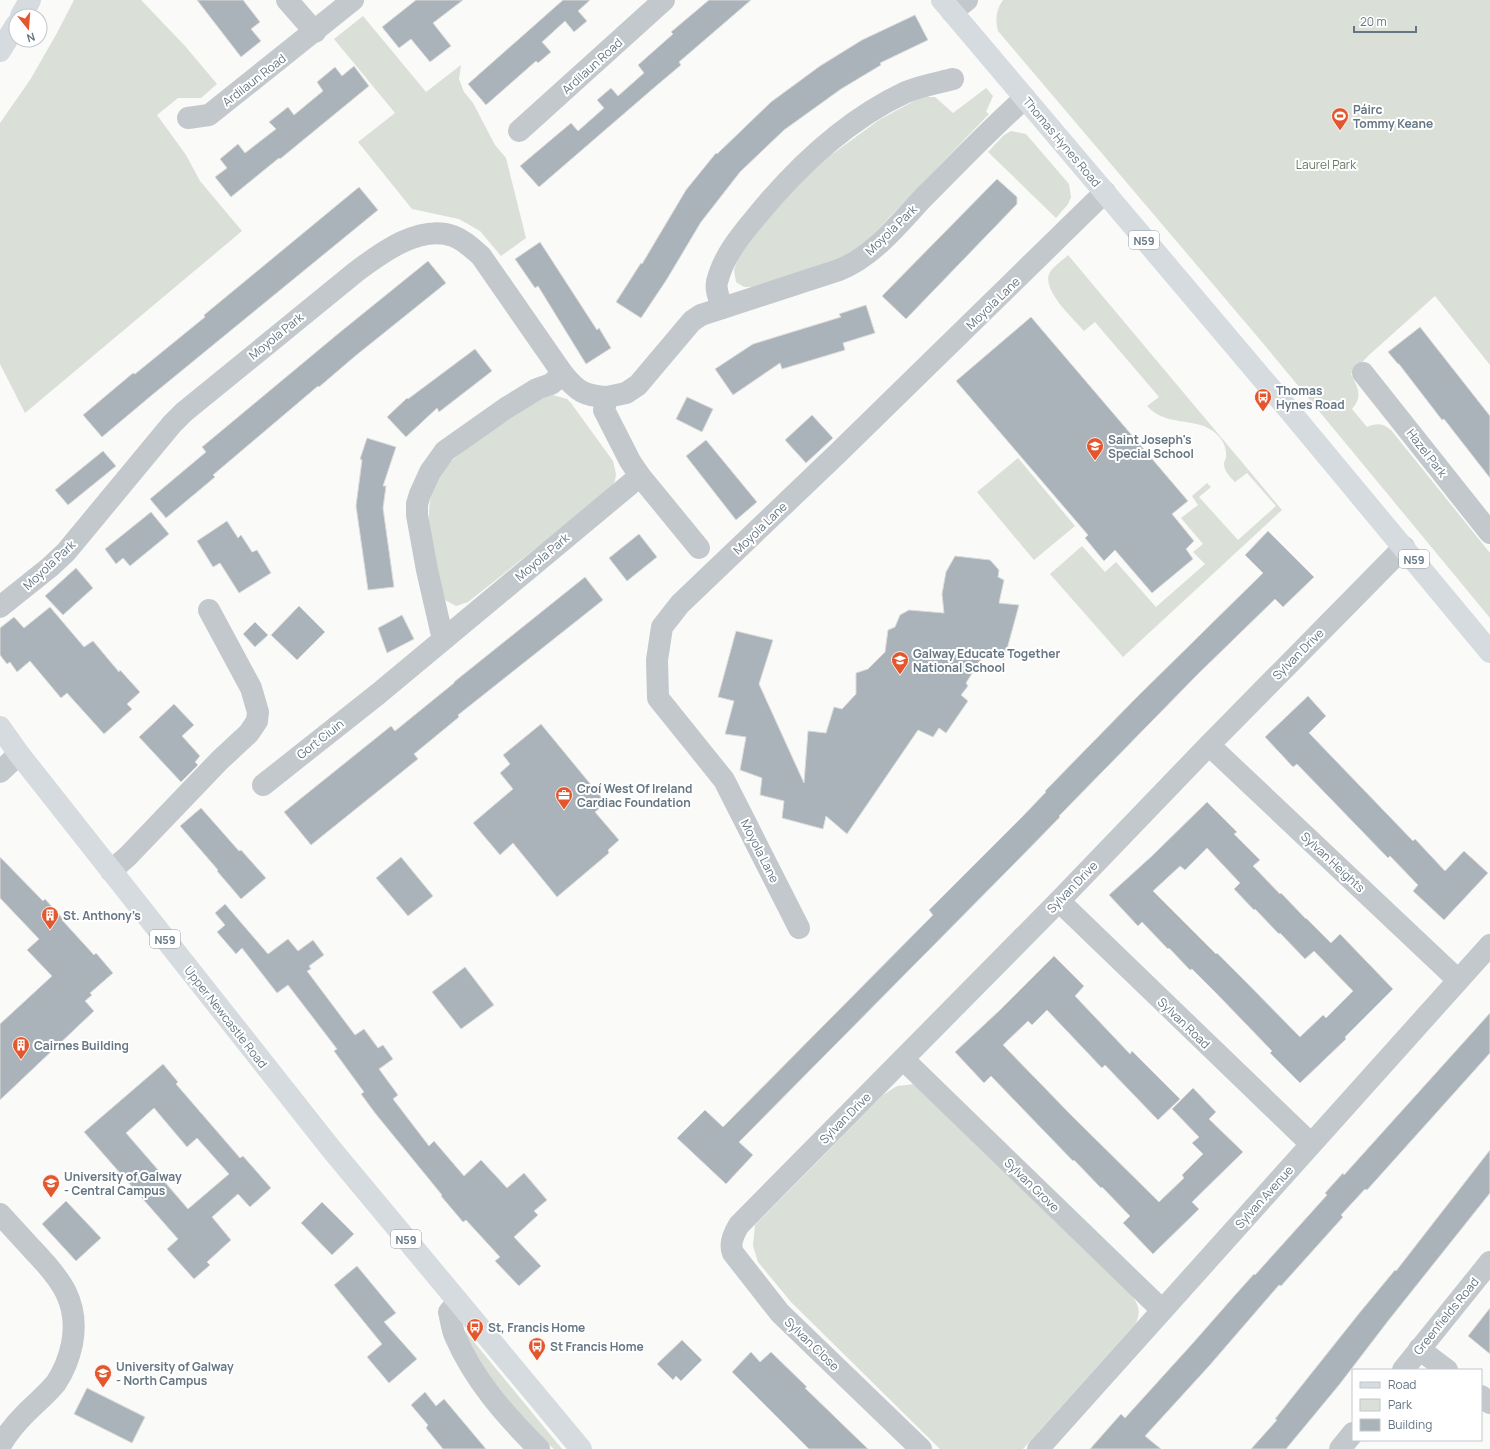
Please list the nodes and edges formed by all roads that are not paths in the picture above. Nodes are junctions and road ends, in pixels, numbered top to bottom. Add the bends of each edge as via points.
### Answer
1 (287, 0) edge
2 (353, 0) edge
3 (664, 0) edge
4 (954, 4) edge
5 (315, 32) junction
6 (8, 38) edge
7 (0, 51) edge
8 (953, 79) dead end
9 (1026, 98) junction
10 (188, 118) dead end
11 (519, 131) dead end
12 (1105, 192) junction
13 (722, 308) junction
14 (563, 374) junction
15 (1363, 374) dead end
16 (607, 397) junction
17 (640, 476) junction
18 (1490, 533) edge
19 (1404, 547) junction
20 (699, 548) dead end
21 (0, 608) edge
22 (209, 610) dead end
23 (444, 638) junction
24 (1490, 652) edge
25 (378, 694) joint
26 (0, 727) edge
27 (1209, 745) junction
28 (19, 754) junction
29 (0, 772) edge
30 (263, 785) dead end
31 (111, 871) junction
32 (1059, 901) junction
33 (799, 928) dead end
34 (1490, 945) edge
35 (1458, 980) junction
36 (903, 1059) junction
37 (1311, 1144) junction
38 (0, 1214) edge
39 (739, 1225) joint
40 (1490, 1262) edge
41 (458, 1302) junction
42 (1162, 1310) junction
43 (1419, 1349) junction
44 (1404, 1369) edge
45 (1446, 1369) edge
46 (1482, 1397) edge
47 (1490, 1403) edge
48 (1352, 1434) edge
49 (0, 1446) edge
50 (539, 1449) edge
51 (581, 1449) edge
52 (921, 1449) edge
53 (1038, 1449) edge
54 (1340, 1449) edge

1 - 5 street
2 - 5 street, Ardilaun Road
3 - 11 street, Ardilaun Road
4 - 9 main road, Thomas Hynes Road / N59
5 - 10 street, Ardilaun Road via 209,115
6 - 7 main road
8 - 13 street via 906,92 868,114 819,150 791,176 743,233 727,257 716,289
9 - 12 main road, Thomas Hynes Road / N59
9 - 13 street, Moyola Park via 880,242 856,262 839,270
12 - 19 main road, Thomas Hynes Road / N59
12 - 33 street, Moyola Lane via 838,454 680,604 662,627 657,660 658,698 724,780
13 - 16 street, Moyola Park via 692,321 631,391
14 - 16 street, Moyola Park via 573,386 585,394
14 - 21 street, Moyola Park via 485,262 469,245 452,236 441,234 428,234 398,244 357,271 184,412 66,552
14 - 23 street via 551,384 536,389 506,408 445,451 424,485 417,504 417,515 427,570
15 - 18 street, Hazel Park
16 - 17 street via 604,410
17 - 20 street
17 - 23 street, Moyola Park
19 - 24 main road, Thomas Hynes Road / N59
19 - 27 street, Sylvan Drive
22 - 31 street via 251,688 258,721
23 - 25 street, Moyola Park
25 - 30 street, Gort Ciuin
26 - 28 main road, Upper Newcastle Road / N59
27 - 32 street, Sylvan Drive
27 - 35 street, Sylvan Heights
28 - 29 street
28 - 31 main road, Upper Newcastle Road / N59
31 - 41 main road, Upper Newcastle Road / N59 via 332,1150
32 - 36 street, Sylvan Drive
32 - 37 street, Sylvan Road
34 - 35 street, Sylvan Avenue
35 - 37 street, Sylvan Avenue
36 - 39 street, Sylvan Drive
36 - 42 street, Sylvan Grove
37 - 42 street, Sylvan Avenue
38 - 49 street via 61,1282 67,1293 73,1317 73,1339 64,1369 47,1393 16,1424
39 - 52 street, Sylvan Close via 732,1242 732,1251 780,1313
40 - 43 street, Greenfields Road
41 - 50 street via 449,1312 454,1335 470,1366 511,1421
41 - 51 main road, Upper Newcastle Road / N59
42 - 53 street, Sylvan Avenue
43 - 44 street, Greenfields Road
43 - 45 street
46 - 47 street
48 - 54 street

